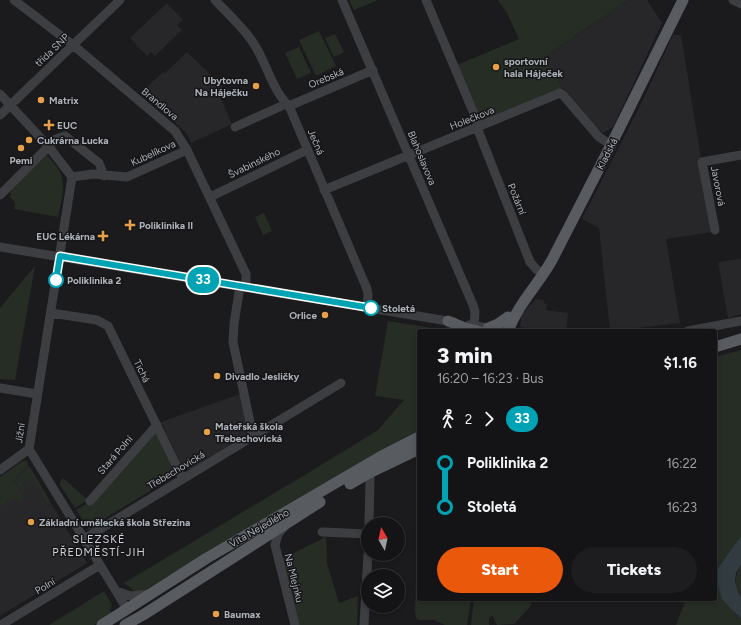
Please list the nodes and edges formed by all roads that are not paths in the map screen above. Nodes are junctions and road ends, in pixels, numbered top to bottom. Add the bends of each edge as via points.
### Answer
1 (14, 0) edge
2 (120, 0) edge
3 (215, 0) edge
4 (342, 0) edge
5 (426, 0) edge
6 (683, 0) edge
7 (733, 0) edge
8 (741, 4) edge
9 (73, 45) junction
10 (373, 70) junction
11 (0, 94) edge
12 (11, 105) junction
13 (287, 105) junction
14 (0, 115) edge
15 (235, 127) dead end
16 (478, 127) junction
17 (611, 145) junction
18 (49, 147) junction
19 (187, 150) junction
20 (307, 150) junction
21 (409, 155) junction
22 (741, 155) edge
23 (72, 176) junction
24 (104, 176) junction
25 (324, 190) junction
26 (0, 195) edge
27 (210, 197) junction
28 (715, 230) dead end
29 (0, 247) edge
30 (60, 256) junction
31 (544, 273) junction
32 (243, 287) junction
33 (522, 302) junction
34 (367, 307) junction
35 (51, 313) junction
36 (508, 317) junction
37 (448, 321) joint
38 (741, 321) edge
39 (480, 328) edge
40 (506, 329) edge
41 (507, 329) edge
42 (699, 329) edge
43 (741, 334) edge
44 (741, 339) edge
45 (717, 340) edge
46 (717, 346) edge
47 (341, 383) dead end
48 (0, 388) edge
49 (37, 394) junction
50 (157, 425) junction
51 (253, 436) junction
52 (417, 438) edge
53 (29, 449) junction
54 (417, 450) edge
55 (0, 470) edge
56 (183, 479) junction
57 (370, 480) dead end
58 (90, 501) dead end
59 (369, 517) edge
60 (293, 518) junction
61 (322, 532) dead end
62 (361, 534) edge
63 (84, 539) junction
64 (368, 561) edge
65 (100, 565) junction
66 (116, 590) junction
67 (151, 594) junction
68 (127, 609) junction
69 (1, 625) edge
70 (102, 625) edge
71 (125, 625) edge
72 (295, 625) edge
73 (364, 625) edge

1 - 9 street, Brandlova
2 - 9 street, třída SNP
3 - 13 street, Ječná via 254,43 281,98
4 - 10 street, Blahoslavova
5 - 16 street, Požární
6 - 17 main road, Kladská
7 - 8 street
9 - 12 street, třída SNP
9 - 19 street, Brandlova via 175,131
10 - 13 street, Orebská
10 - 21 street, Blahoslavova
11 - 12 street
12 - 14 street, třída SNP
12 - 18 street
13 - 15 street, Orebská
13 - 20 street, Ječná
16 - 17 street, Holečkova via 562,94 599,137
16 - 21 street, Holečkova
16 - 31 street, Požární via 530,262
17 - 31 main road, Kladská
18 - 23 street
18 - 24 street via 56,139 65,136 99,163
18 - 26 street
19 - 24 street, Kubelíkova via 127,177
19 - 27 street, Brandlova
20 - 25 street, Ječná
20 - 27 street, Švabinského
21 - 25 street, Holečkova
21 - 39 street, Blahoslavova via 473,305
22 - 28 street, Javorová via 702,162
23 - 24 street, Kubelíkova
23 - 30 street
25 - 34 street, Ječná via 367,290
27 - 32 street, Brandlova via 246,274
29 - 30 street
30 - 32 street
30 - 35 street, Jižní
31 - 33 main road, Kladská
32 - 34 street
32 - 51 street, Brandlova via 234,324 233,342
33 - 36 main road, Kladská
33 - 41 main road, Kladská
34 - 37 street
35 - 49 street, Jižní
35 - 50 street, Tichá via 97,320 108,326
36 - 39 main road via 498,324
36 - 40 main road, Kladská
37 - 39 main road via 465,328
38 - 42 street
43 - 45 main road
44 - 46 main road
47 - 51 street, Třebechovická
48 - 49 street
49 - 53 street, Jižní
50 - 56 street, Tichá
50 - 58 street, Stará Polní
51 - 56 street, Třebechovická
52 - 67 main road, Víta Nejedlého via 374,460 207,558
53 - 55 street
53 - 63 street, Jižní
54 - 60 main road, Víta Nejedlého via 369,473
56 - 63 street, Třebechovická
57 - 59 street
60 - 71 main road, Víta Nejedlého
60 - 72 street, Na Mlejnku via 280,530 275,545
61 - 62 street
63 - 65 street, Jižní
64 - 73 street
65 - 66 street, Jižní
65 - 69 street, Polní
66 - 67 street via 132,596
66 - 68 street, Jižní
67 - 68 main road, Víta Nejedlého
68 - 70 main road, Víta Nejedlého

